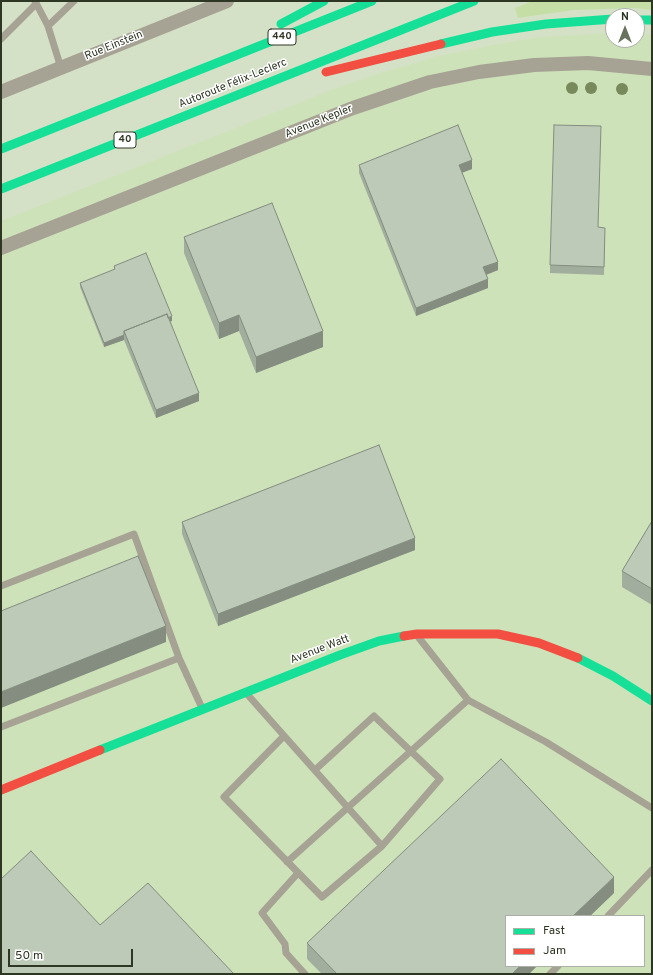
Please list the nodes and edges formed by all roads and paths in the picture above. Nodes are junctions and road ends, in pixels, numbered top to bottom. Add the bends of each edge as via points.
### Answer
1 (74, 1) edge
2 (227, 1) edge
3 (324, 1) edge
4 (372, 1) edge
5 (474, 1) edge
6 (35, 2) edge
7 (605, 20) edge
8 (48, 26) junction
9 (276, 27) dead end
10 (262, 35) dead end
11 (1, 39) edge
12 (61, 68) junction
13 (652, 69) edge
14 (192, 72) junction
15 (248, 90) junction
16 (1, 92) edge
17 (1, 148) edge
18 (1, 189) edge
19 (1, 248) edge
20 (1, 586) edge
21 (417, 634) junction
22 (179, 658) junction
23 (246, 692) junction
24 (468, 700) junction
25 (652, 701) edge
26 (202, 710) junction
27 (1, 727) edge
28 (284, 736) junction
29 (412, 750) junction
30 (314, 770) junction
31 (1, 790) edge
32 (348, 807) junction
33 (652, 808) edge
34 (382, 846) junction
35 (287, 862) junction
36 (652, 870) edge
37 (298, 873) junction
38 (609, 915) edge
39 (305, 974) edge

1 - 8 lane
2 - 12 street, Rue Einstein
3 - 9 main road
4 - 14 main road, 440
5 - 15 main road, Autoroute Félix-Leclerc / 40
6 - 8 lane
6 - 11 lane
7 - 15 main road via 546,24 492,32
8 - 12 lane
10 - 14 main road
12 - 16 street, Rue Einstein
13 - 19 street, Avenue Kepler via 588,63 534,65 430,82 353,108
14 - 17 main road
15 - 18 main road, Autoroute Félix-Leclerc / 40
20 - 22 lane via 134,534
21 - 23 main road, Avenue Watt via 360,648
21 - 24 lane
21 - 25 main road, Avenue Watt via 478,632 539,643 578,658 613,676
22 - 26 lane
22 - 27 lane
23 - 26 main road, Avenue Watt
23 - 28 lane
24 - 29 lane
24 - 33 lane via 546,742
26 - 31 main road, Avenue Watt
28 - 30 lane
28 - 35 lane via 224,797
29 - 30 lane via 374,716
29 - 32 lane
29 - 34 lane via 440,779
30 - 32 lane
32 - 34 lane
32 - 35 lane
34 - 37 lane via 322,897
35 - 37 lane
36 - 38 lane
37 - 39 lane via 262,913 285,944 286,953

